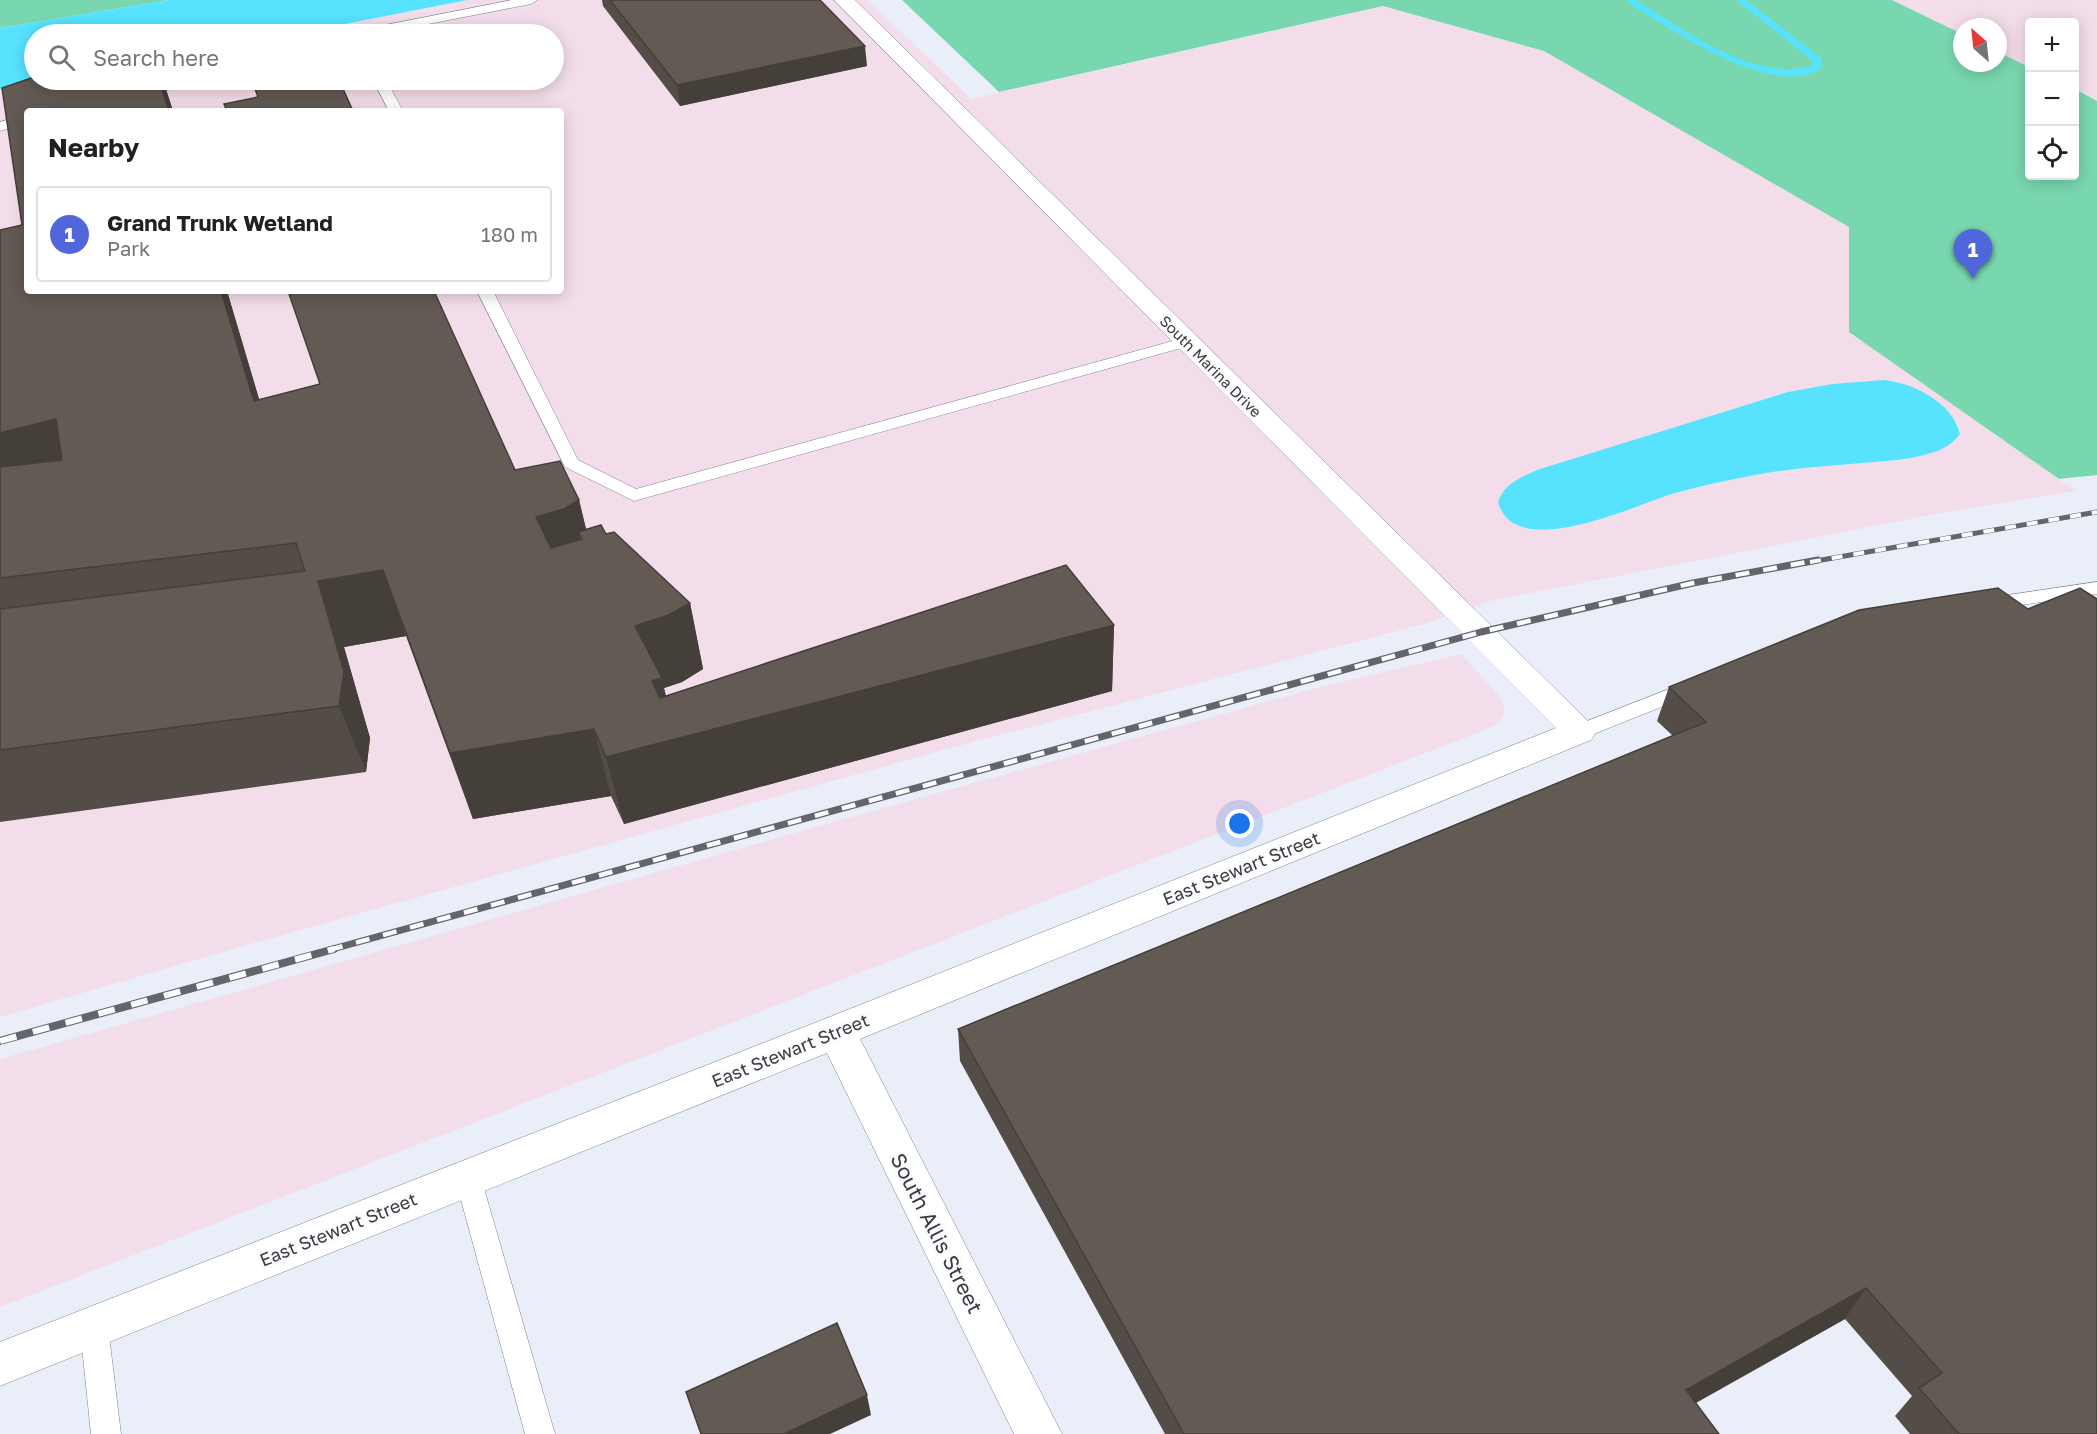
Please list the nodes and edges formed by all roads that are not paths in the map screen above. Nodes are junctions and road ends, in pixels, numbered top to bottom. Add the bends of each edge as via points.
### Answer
1 (531, 0) edge
2 (844, 0) edge
3 (410, 24) edge
4 (386, 90) edge
5 (395, 108) edge
6 (24, 119) edge
7 (0, 127) edge
8 (486, 294) edge
9 (1185, 342) junction
10 (2097, 588) edge
11 (1968, 607) edge
12 (1709, 681) edge
13 (1579, 732) junction
14 (836, 1032) junction
15 (468, 1178) junction
16 (94, 1327) junction
17 (0, 1364) edge
18 (106, 1434) edge
19 (540, 1434) edge
20 (1038, 1434) edge

1 - 3 lane
2 - 9 street, South Marina Drive
4 - 5 lane
6 - 7 lane
8 - 9 lane via 571,463 634,495
9 - 13 street, South Marina Drive
10 - 11 lane
12 - 13 lane
13 - 14 street, East Stewart Street
14 - 15 street, East Stewart Street
14 - 20 street, South Allis Street
15 - 16 street, East Stewart Street
15 - 19 lane
16 - 17 street, East Stewart Street
16 - 18 lane

